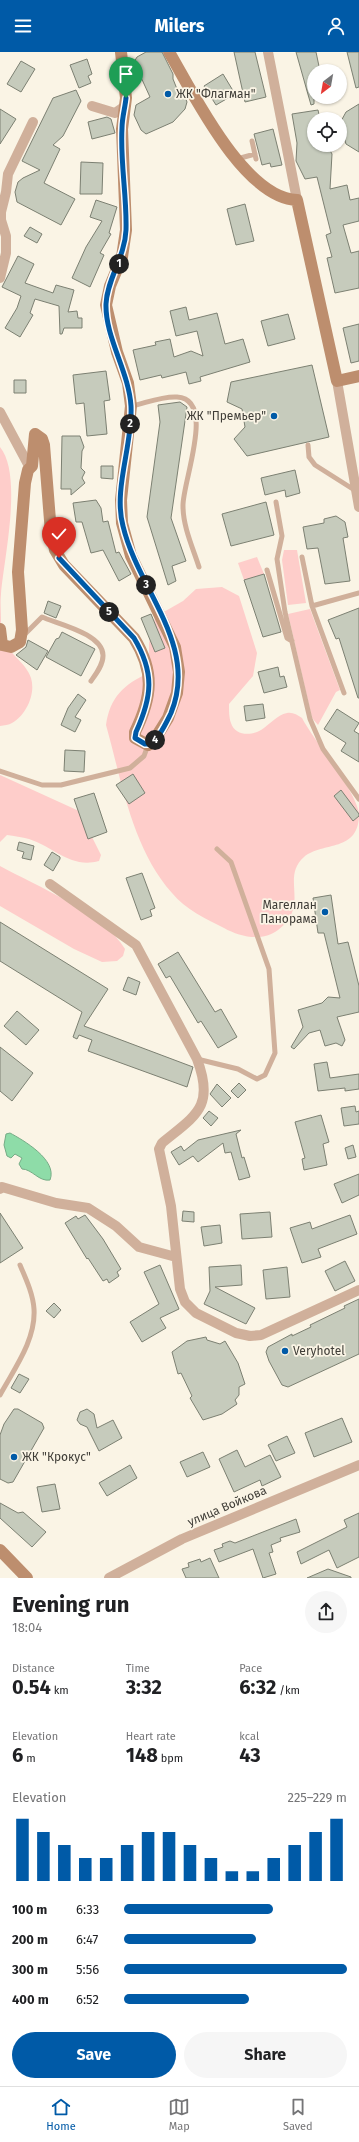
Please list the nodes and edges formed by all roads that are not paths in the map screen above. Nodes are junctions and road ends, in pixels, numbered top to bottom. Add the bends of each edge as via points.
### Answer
1 (121, 52) edge
2 (169, 52) edge
3 (268, 52) edge
4 (92, 106) dead end
5 (125, 106) junction
6 (33, 122) dead end
7 (252, 141) dead end
8 (236, 159) junction
9 (297, 200) junction
10 (0, 278) edge
11 (359, 376) edge
12 (337, 381) junction
13 (131, 406) junction
14 (0, 412) edge
15 (308, 445) dead end
16 (30, 468) junction
17 (356, 492) junction
18 (276, 502) dead end
19 (359, 507) edge
20 (302, 557) dead end
21 (199, 568) dead end
22 (267, 570) dead end
23 (359, 593) edge
24 (312, 606) junction
25 (0, 629) edge
26 (21, 639) junction
27 (292, 641) junction
28 (91, 681) dead end
29 (344, 693) dead end
30 (148, 745) junction
31 (0, 771) edge
32 (359, 799) edge
33 (217, 849) dead end
34 (50, 884) dead end
35 (197, 1059) junction
36 (0, 1189) edge
37 (176, 1257) junction
38 (20, 1265) dead end
39 (359, 1290) edge
40 (0, 1395) edge
41 (359, 1465) edge
42 (0, 1550) edge
43 (27, 1578) edge
44 (108, 1578) edge

1 - 5 street
2 - 8 street via 218,138
3 - 9 street
4 - 5 street via 115,113
5 - 13 street via 122,129 126,230 122,257 110,286 106,305 117,352 128,383
6 - 10 street via 8,174 1,212 6,236 6,253
7 - 8 lane via 256,157
8 - 9 street via 274,193 287,200
9 - 12 street
11 - 12 street
12 - 17 street
13 - 21 lane via 178,397 190,402 196,412 196,432 183,505 184,521
13 - 30 street via 121,500 122,523 131,556 176,647 179,672 177,693 168,718 153,742
14 - 16 street
15 - 17 lane via 309,457 315,465
16 - 26 street via 25,483 18,572
16 - 30 street via 35,434 42,439 44,445 51,533 55,550 64,564 134,638 141,650 150,683 148,699 135,738
17 - 19 street
18 - 27 lane via 282,536 277,559
20 - 24 lane
22 - 27 lane via 286,638
23 - 24 lane
24 - 29 lane
25 - 26 street via 2,645 15,646
26 - 28 lane via 42,617 85,634 103,650 102,663
27 - 32 lane via 316,735
30 - 31 lane via 144,756 130,768 61,785 42,786
33 - 35 lane via 230,862 270,969 275,1053 265,1075 257,1079 238,1069
34 - 35 street via 136,945
35 - 37 street via 203,1075 203,1103 197,1112 159,1148 171,1206
36 - 37 street via 2,1187 56,1203 88,1208 116,1226 139,1247
37 - 39 street via 180,1289 189,1308 196,1314 236,1333 250,1336 261,1335
38 - 40 lane via 32,1294 34,1310 31,1333 25,1350
41 - 44 street, улица Войкова via 182,1539
42 - 43 street

